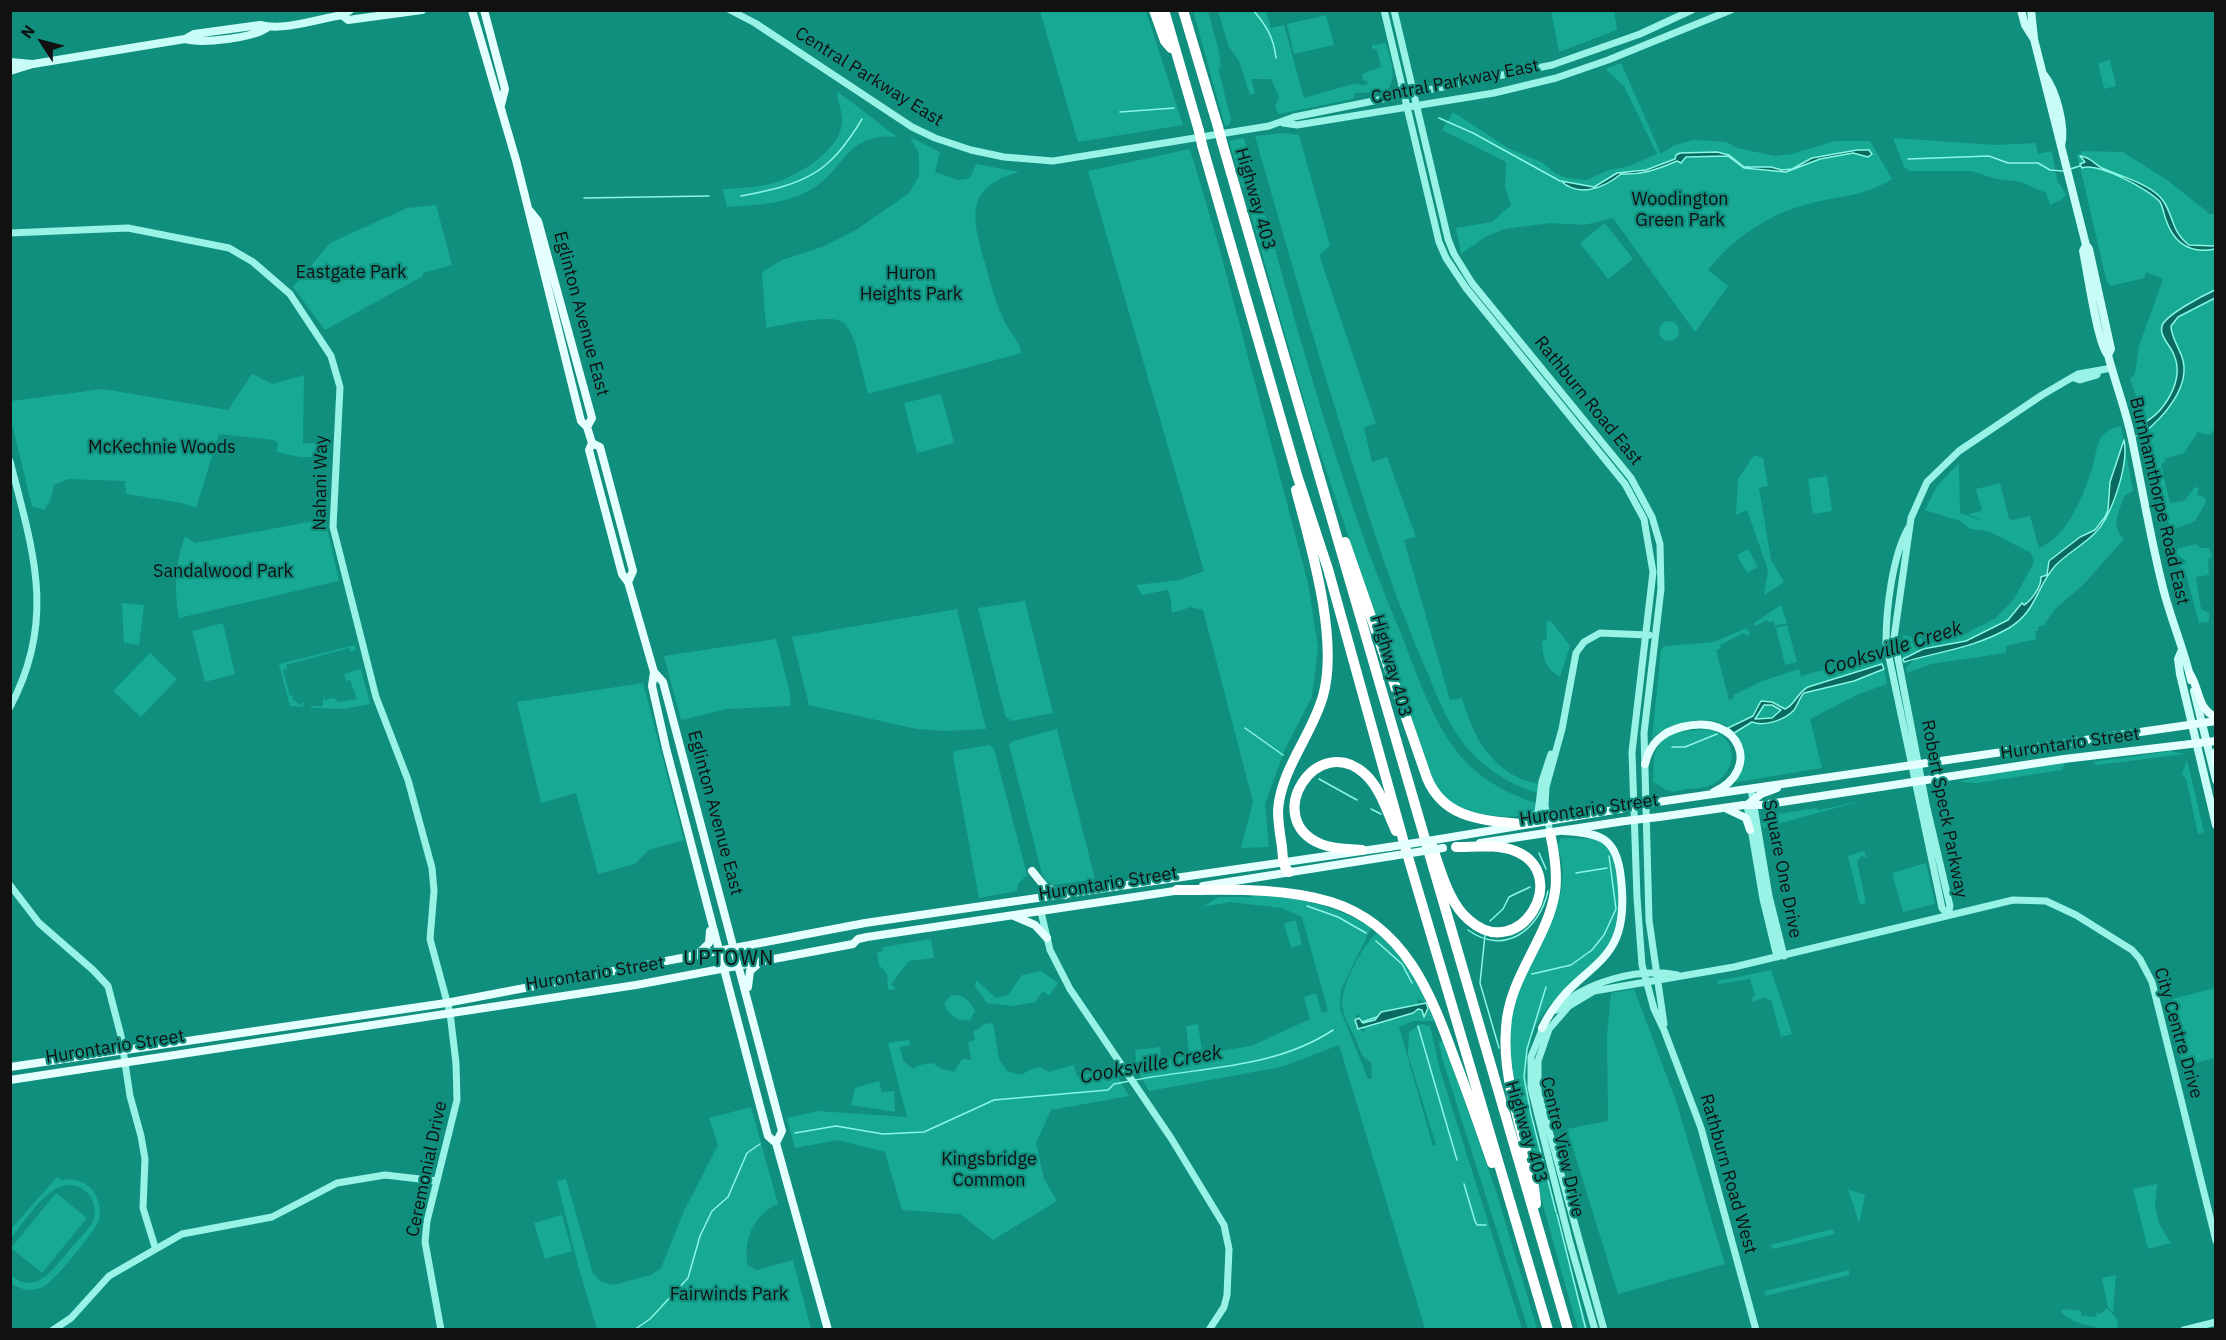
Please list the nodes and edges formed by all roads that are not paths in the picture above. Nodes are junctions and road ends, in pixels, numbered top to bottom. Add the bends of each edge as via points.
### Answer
1 (350, 10) edge
2 (422, 10) edge
3 (472, 10) edge
4 (484, 10) edge
5 (730, 10) edge
6 (1154, 10) edge
7 (1164, 10) edge
8 (1183, 10) edge
9 (1384, 10) edge
10 (1394, 10) edge
11 (1692, 10) edge
12 (1731, 10) edge
13 (2021, 10) edge
14 (2031, 10) edge
15 (342, 15) junction
16 (2034, 39) junction
17 (1177, 56) junction
18 (10, 62) edge
19 (33, 64) junction
20 (10, 71) edge
21 (1413, 93) junction
22 (1404, 95) junction
23 (501, 105) junction
24 (1416, 105) junction
25 (1407, 106) junction
26 (1282, 123) junction
27 (10, 233) edge
28 (2112, 368) junction
29 (10, 461) edge
30 (1297, 475) junction
31 (1326, 499) junction
32 (1910, 526) junction
33 (1645, 635) junction
34 (1655, 635) junction
35 (2181, 652) junction
36 (654, 672) junction
37 (2190, 674) junction
38 (10, 707) edge
39 (2216, 719) edge
40 (2197, 723) junction
41 (2206, 742) edge
42 (2216, 752) edge
43 (2216, 763) edge
44 (1645, 764) junction
45 (1915, 766) junction
46 (1829, 777) junction
47 (2216, 780) edge
48 (1918, 781) junction
49 (1751, 789) junction
50 (1696, 796) junction
51 (1751, 803) junction
52 (1542, 805) junction
53 (1721, 808) junction
54 (1547, 820) junction
55 (1419, 822) junction
56 (1521, 824) junction
57 (2216, 825) edge
58 (1750, 830) junction
59 (1564, 831) junction
60 (1634, 832) joint
61 (1550, 833) junction
62 (1647, 834) joint
63 (1442, 844) junction
64 (1456, 846) junction
65 (1362, 850) junction
66 (1406, 850) junction
67 (1391, 852) junction
68 (1286, 867) junction
69 (1032, 871) dead end
70 (10, 885) edge
71 (1177, 890) junction
72 (1066, 895) junction
73 (707, 908) junction
74 (1041, 912) junction
75 (1948, 915) junction
76 (1014, 916) junction
77 (1047, 938) junction
78 (734, 949) junction
79 (719, 952) junction
80 (1780, 956) junction
81 (682, 959) junction
82 (771, 960) junction
83 (738, 966) junction
84 (723, 969) junction
85 (690, 975) junction
86 (1656, 977) junction
87 (1645, 978) junction
88 (730, 995) junction
89 (446, 1003) junction
90 (750, 1010) junction
91 (450, 1013) junction
92 (1542, 1028) junction
93 (1664, 1030) junction
94 (123, 1052) junction
95 (124, 1063) junction
96 (10, 1067) edge
97 (10, 1080) edge
98 (776, 1143) junction
99 (437, 1181) junction
100 (1511, 1206) junction
101 (1537, 1219) junction
102 (2216, 1241) edge
103 (155, 1247) junction
104 (2216, 1322) edge
105 (53, 1329) edge
106 (441, 1329) edge
107 (828, 1329) edge
108 (1209, 1329) edge
109 (1548, 1329) edge
110 (1568, 1329) edge
111 (1595, 1329) edge
112 (1604, 1329) edge
113 (1756, 1329) edge
114 (2184, 1329) edge

1 - 15 main road
2 - 15 main road via 348,20
3 - 23 main road, Eglinton Avenue East
4 - 23 main road, Eglinton Avenue East via 505,89
5 - 26 street, Central Parkway East via 912,127 952,144 1004,157 1053,161
6 - 17 highway via 1165,41
7 - 17 highway, Highway 403
8 - 31 highway, Highway 403, bridge
9 - 22 street, Rathburn Road East
10 - 21 street, Rathburn Road East
11 - 21 street, Central Parkway East via 1552,65
12 - 24 street, Central Parkway East via 1556,78
13 - 16 main road, Burnhamthorpe Road East
14 - 16 main road, Burnhamthorpe Road East
15 - 19 main road via 220,39 185,39
16 - 28 main road, Burnhamthorpe Road East via 2086,245 2083,250 2098,331
17 - 30 highway, Highway 403, bridge
18 - 19 main road
19 - 20 main road
21 - 22 street, Central Parkway East
21 - 24 street, Rathburn Road East
22 - 25 street, Rathburn Road East
22 - 26 street, Central Parkway East via 1294,117
23 - 36 main road, Eglinton Avenue East via 581,421 592,443 589,450 622,574 628,582
24 - 25 street, Central Parkway East
24 - 34 street, Rathburn Road East via 1454,254 1472,283 1631,478 1652,517 1662,570
25 - 26 street, Central Parkway East via 1297,125
25 - 33 street, Rathburn Road East via 1446,258 1625,484 1644,519 1653,572
27 - 89 street, Nahani Way via 128,228 229,248 253,262 290,294 327,348 340,387 333,527 376,697 408,780 432,868 430,939
28 - 32 street, Robert Speck Parkway via 2094,369 2055,387 1947,461 1927,482
28 - 35 main road, Burnhamthorpe Road East via 2131,433 2152,545
29 - 38 street via 35,566 39,606 31,658
30 - 66 highway, Highway 403 via 1328,569
30 - 68 highway via 1296,489 1326,623 1329,661 1315,719 1281,797 1278,819
31 - 55 highway, Highway 403
31 - 56 highway via 1338,520 1424,771 1436,795 1467,817
32 - 45 street, Robert Speck Parkway via 1895,620 1896,657
32 - 45 street, Robert Speck Parkway via 1898,555 1886,643
33 - 34 street
33 - 52 street via 1600,633 1580,647 1557,744 1546,766
33 - 60 street, Rathburn Road East via 1633,733
34 - 44 street, Rathburn Road East via 1644,733
35 - 37 main road, Burnhamthorpe Road East via 2186,656
35 - 40 main road, Burnhamthorpe Road East via 2180,674
36 - 73 main road, Eglinton Avenue East via 652,686
36 - 78 main road, Eglinton Avenue East via 663,682
37 - 39 main road via 2204,710
37 - 40 main road, Burnhamthorpe Road East
39 - 40 main road, Hurontario Street
40 - 41 main road
40 - 45 main road, Hurontario Street
41 - 47 main road
41 - 48 main road, Hurontario Street
41 - 57 main road
42 - 43 main road
44 - 50 main road via 1653,744 1666,732 1703,723 1722,728 1733,736 1738,747 1737,772 1722,788
44 - 62 street, Rathburn Road East
45 - 46 main road, Hurontario Street
45 - 48 street, Robert Speck Parkway
46 - 49 main road, Hurontario Street
46 - 51 main road via 1776,788
48 - 51 main road, Hurontario Street
48 - 75 street, Robert Speck Parkway via 1942,908
49 - 50 main road, Hurontario Street
49 - 51 street, Square One Drive
50 - 54 main road, Hurontario Street, bridge
51 - 53 main road, Hurontario Street
51 - 58 street, Square One Drive
51 - 80 street, Square One Drive
52 - 54 street
52 - 56 street
53 - 58 main road via 1742,815
53 - 59 main road, Hurontario Street, bridge
54 - 56 main road, Hurontario Street
54 - 61 street
55 - 64 highway via 1456,904 1467,919 1497,932 1528,920 1540,893 1538,875 1529,861 1504,848
55 - 101 highway, Highway 403
56 - 63 main road, Hurontario Street
58 - 80 street, Square One Drive
59 - 61 main road, Hurontario Street
59 - 92 main road via 1597,835 1611,844 1619,863 1624,908 1608,954 1551,1010
60 - 87 street, Rathburn Road West
61 - 64 main road, Hurontario Street
61 - 101 highway via 1555,894 1515,985 1505,1044 1509,1081 1535,1191
62 - 86 street, Rathburn Road West via 1648,909
63 - 64 main road, Hurontario Street
63 - 67 main road, Hurontario Street, bridge
65 - 66 highway via 1322,845 1301,829 1295,794 1315,769 1338,763 1365,774
65 - 67 main road, Hurontario Street
65 - 68 main road, Hurontario Street
66 - 100 highway, Highway 403
67 - 68 main road, Hurontario Street
68 - 71 main road, Hurontario Street
68 - 72 main road, Hurontario Street
69 - 72 main road via 1046,886
70 - 94 street via 39,923 108,986
71 - 74 main road, Hurontario Street
71 - 100 highway via 1250,890 1317,898 1357,913 1392,939 1418,971 1433,1001
72 - 78 main road, Hurontario Street via 865,923
73 - 79 main road, Eglinton Avenue East
73 - 81 main road via 709,943 700,954
74 - 76 main road, Hurontario Street
74 - 77 street
75 - 80 street, City Centre Drive
75 - 102 street, City Centre Drive via 2013,900 2038,900 2076,915 2140,958 2152,982
76 - 77 main road via 1035,925
76 - 82 main road, Hurontario Street via 867,937 853,944
77 - 108 street via 1070,989 1224,1225 1229,1249 1227,1295
78 - 79 main road, Hurontario Street
78 - 83 main road, Eglinton Avenue East
79 - 81 main road, Hurontario Street
79 - 84 main road, Eglinton Avenue East
80 - 86 street, City Centre Drive
81 - 89 main road, Hurontario Street
82 - 83 main road, Hurontario Street
82 - 90 main road via 752,967 748,975
83 - 84 main road, Hurontario Street
83 - 90 main road, Eglinton Avenue East
84 - 85 main road, Hurontario Street
84 - 88 main road, Eglinton Avenue East
85 - 88 main road via 717,978
85 - 91 main road, Hurontario Street
86 - 87 street, City Centre Drive
86 - 93 street, Rathburn Road West
87 - 92 street, Centre View Drive via 1610,980 1585,988 1562,1004
87 - 93 street, Rathburn Road West
87 - 112 street, Centre View Drive via 1594,991 1569,1006 1546,1034 1537,1069 1540,1103
88 - 98 main road, Eglinton Avenue East via 768,1136
89 - 91 street, Nahani Way
89 - 94 main road, Hurontario Street
90 - 98 main road via 782,1131
91 - 95 main road, Hurontario Street
91 - 99 street, Ceremonial Drive via 457,1100
92 - 111 street, Centre View Drive via 1531,1057 1531,1088 1569,1243
93 - 113 street, Rathburn Road West via 1701,1128
94 - 95 street
94 - 96 main road, Hurontario Street
95 - 97 main road, Hurontario Street
95 - 103 street via 145,1160 143,1208
98 - 107 main road
99 - 103 street via 385,1175 337,1183 272,1217 198,1230
99 - 106 street, Ceremonial Drive via 425,1242
100 - 109 highway, Highway 403
101 - 110 highway, Highway 403
103 - 105 street via 109,1276 71,1318
104 - 114 street

